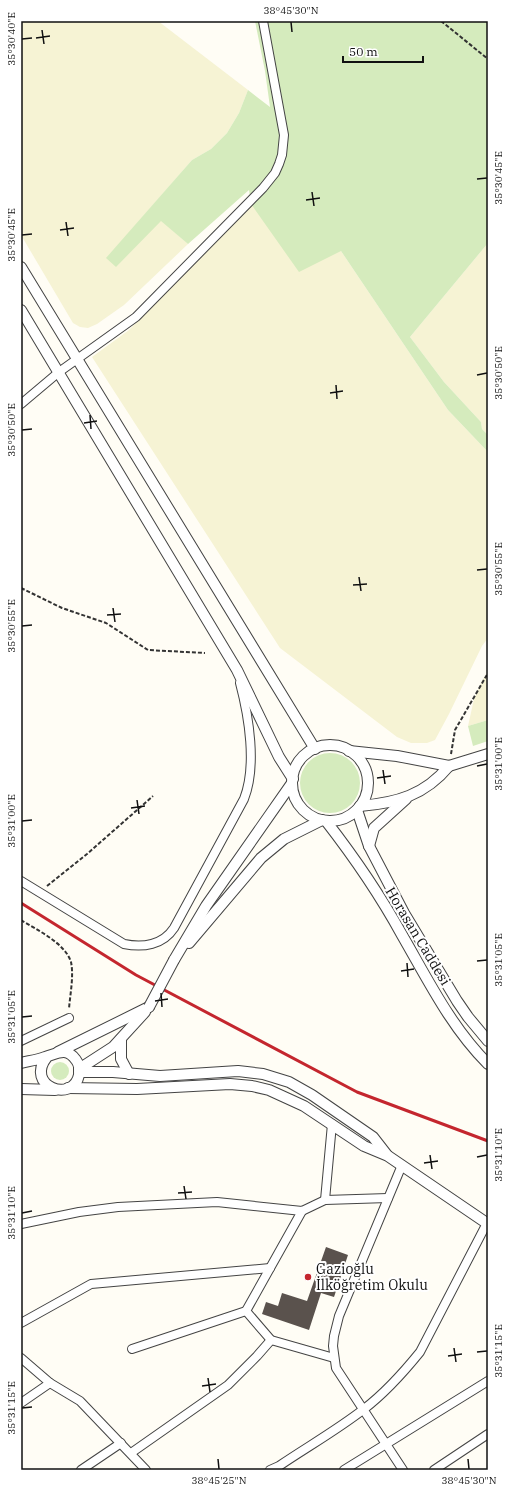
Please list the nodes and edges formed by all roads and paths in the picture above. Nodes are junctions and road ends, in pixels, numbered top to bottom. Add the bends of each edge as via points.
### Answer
1 (263, 21) edge
2 (441, 21) edge
3 (488, 59) edge
4 (21, 267) edge
5 (21, 310) edge
6 (77, 359) junction
7 (59, 372) junction
8 (21, 404) edge
9 (21, 588) edge
10 (205, 653) dead end
11 (236, 670) junction
12 (488, 673) edge
13 (315, 749) junction
14 (349, 751) junction
15 (488, 754) edge
16 (449, 766) junction
17 (293, 781) junction
18 (153, 796) dead end
19 (409, 796) junction
20 (359, 808) junction
21 (324, 820) junction
22 (369, 846) junction
23 (21, 882) edge
24 (39, 892) junction
25 (21, 920) edge
26 (174, 960) junction
27 (149, 1007) junction
28 (69, 1018) joint
29 (486, 1036) edge
30 (120, 1039) junction
31 (21, 1041) edge
32 (58, 1052) junction
33 (47, 1057) junction
34 (21, 1063) edge
35 (488, 1064) edge
36 (79, 1071) junction
37 (129, 1074) junction
38 (68, 1088) junction
39 (21, 1089) edge
40 (56, 1090) junction
41 (332, 1124) junction
42 (388, 1156) junction
43 (402, 1165) junction
44 (388, 1198) junction
45 (325, 1200) junction
46 (302, 1211) junction
47 (488, 1223) edge
48 (21, 1224) edge
49 (270, 1268) junction
50 (246, 1311) junction
51 (21, 1323) edge
52 (271, 1340) junction
53 (132, 1349) dead end
54 (21, 1358) edge
55 (334, 1358) junction
56 (488, 1381) edge
57 (50, 1383) junction
58 (21, 1403) edge
59 (364, 1410) junction
60 (488, 1434) edge
61 (121, 1442) junction
62 (386, 1444) junction
63 (131, 1453) junction
64 (81, 1470) edge
65 (146, 1470) edge
66 (270, 1470) edge
67 (344, 1470) edge
68 (403, 1470) edge
69 (434, 1470) edge

1 - 6 street via 284,135 282,155 275,173 136,317
2 - 3 path
4 - 6 street
5 - 7 street
6 - 7 street
6 - 13 street
7 - 8 street
7 - 11 street
9 - 10 path via 62,608 106,623 148,650
11 - 17 street
11 - 24 street via 248,725 249,788 171,932 162,940 150,944 124,944
12 - 16 path via 455,730
13 - 14 street via 334,746
13 - 17 street via 300,761
14 - 16 street via 397,756
14 - 20 street via 360,761 367,776 367,791
15 - 16 street
16 - 19 street via 427,787
17 - 21 street via 293,791 300,806 311,816
17 - 26 street via 206,906
18 - 24 path
19 - 20 street
19 - 22 street via 374,828
20 - 21 street via 342,819
20 - 22 street, Horasan Caddesi
21 - 26 street via 284,840 261,858
21 - 35 street, Horasan Caddesi via 345,844 394,921 451,1019
22 - 29 street, Horasan Caddesi via 404,913 446,984 468,1017
23 - 24 street
25 - 28 path via 59,945 69,957 72,973
26 - 27 street, bridge
27 - 30 street
27 - 32 street
28 - 31 street
30 - 36 street
30 - 37 street via 121,1058
32 - 33 street
32 - 36 street via 70,1054 78,1063
33 - 34 street
33 - 40 street via 41,1067 43,1079
36 - 37 street
36 - 38 street via 77,1080
37 - 42 street via 167,1076 238,1071 276,1078 301,1088 323,1102 373,1137
38 - 40 street
38 - 41 street via 137,1089 216,1084 252,1086 288,1097
39 - 40 street
41 - 42 street via 364,1146
41 - 45 street
42 - 43 street
43 - 44 street
43 - 47 street
44 - 45 street
44 - 55 street via 336,1326
45 - 46 street
46 - 48 street via 217,1202 99,1209
46 - 49 street
47 - 59 street via 420,1352 394,1382
49 - 50 street
49 - 51 street via 91,1284
50 - 52 street
50 - 53 street
52 - 55 street
52 - 63 street via 228,1385
54 - 57 street
55 - 59 street via 336,1368
56 - 62 street
57 - 58 street
57 - 61 street via 80,1401
59 - 62 street
59 - 66 street
60 - 69 street
61 - 63 street
61 - 64 street
62 - 67 street
62 - 68 street
63 - 65 street

